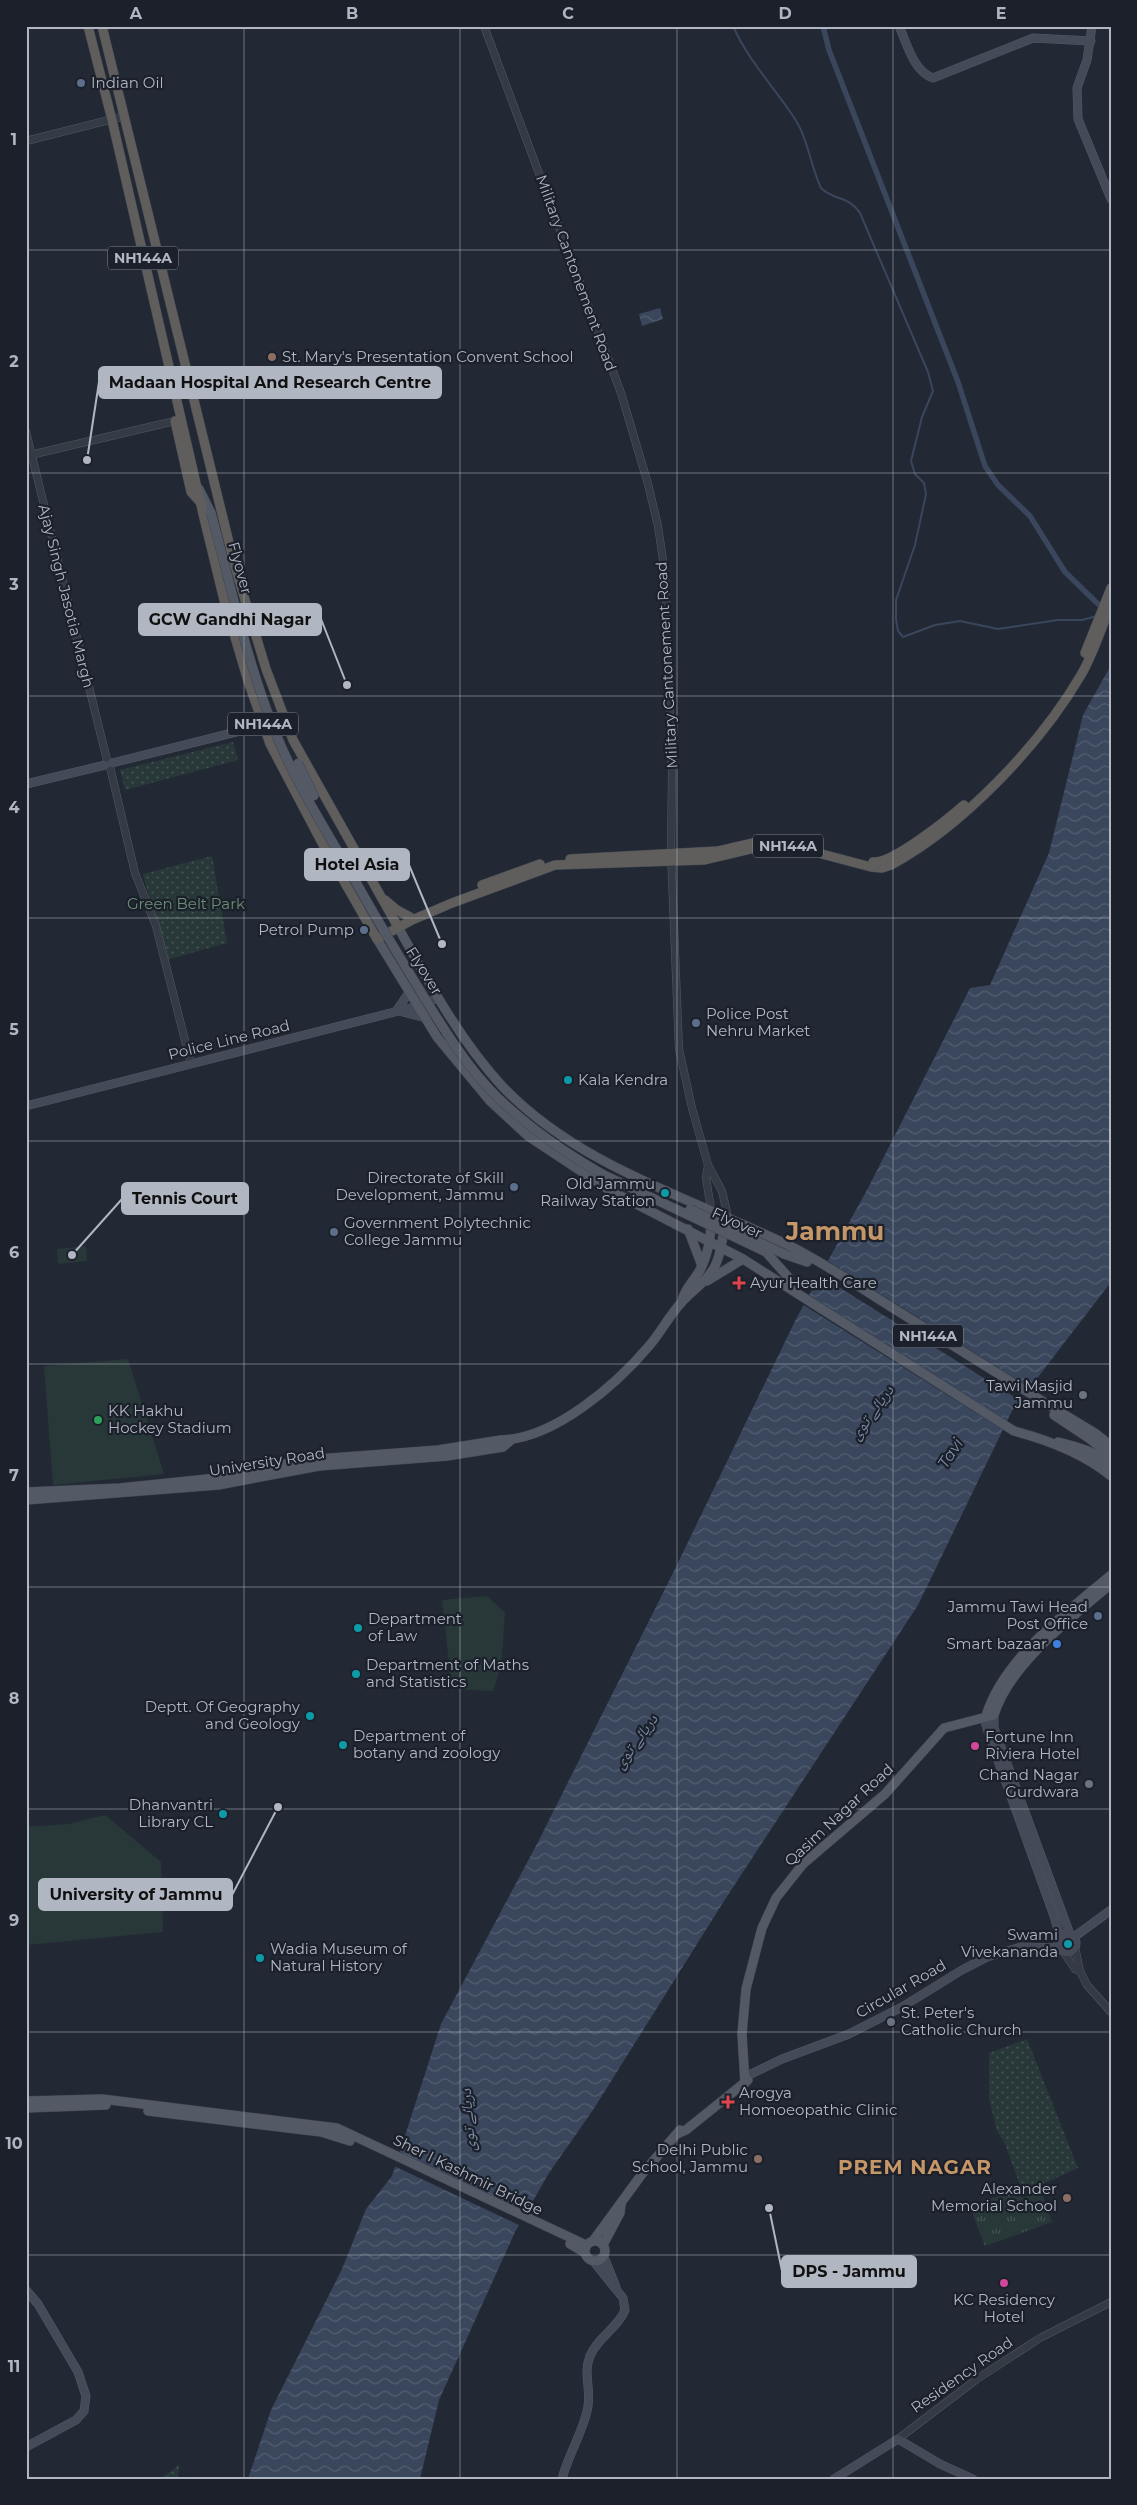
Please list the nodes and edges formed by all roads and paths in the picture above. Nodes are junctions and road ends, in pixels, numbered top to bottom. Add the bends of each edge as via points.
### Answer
1 (88, 26) edge
2 (102, 26) edge
3 (484, 26) edge
4 (899, 26) edge
5 (1092, 26) edge
6 (1091, 41) junction
7 (125, 116) junction
8 (112, 120) junction
9 (26, 141) edge
10 (1111, 199) edge
11 (179, 420) junction
12 (26, 432) edge
13 (29, 455) edge
14 (199, 489) junction
15 (202, 504) junction
16 (1111, 588) edge
17 (1111, 605) edge
18 (1098, 627) junction
19 (284, 720) junction
20 (263, 724) junction
21 (293, 740) junction
22 (108, 764) junction
23 (26, 784) edge
24 (671, 856) junction
25 (380, 894) junction
26 (410, 917) junction
27 (397, 926) junction
28 (376, 937) junction
29 (410, 991) junction
30 (438, 998) junction
31 (418, 1006) junction
32 (397, 1010) junction
33 (426, 1018) junction
34 (192, 1064) junction
35 (26, 1106) edge
36 (708, 1165) junction
37 (691, 1202) junction
38 (711, 1209) junction
39 (664, 1216) junction
40 (728, 1217) junction
41 (688, 1229) junction
42 (709, 1240) junction
43 (777, 1241) junction
44 (721, 1246) junction
45 (743, 1259) junction
46 (807, 1262) junction
47 (818, 1265) junction
48 (702, 1266) junction
49 (696, 1288) junction
50 (798, 1296) junction
51 (682, 1301) junction
52 (1041, 1404) junction
53 (510, 1441) junction
54 (1053, 1442) junction
55 (1111, 1446) edge
56 (1111, 1456) edge
57 (1111, 1466) edge
58 (1111, 1476) edge
59 (26, 1492) edge
60 (26, 1500) edge
61 (1111, 1575) edge
62 (1111, 1584) edge
63 (990, 1716) junction
64 (1111, 1910) edge
65 (1072, 1936) junction
66 (1060, 1938) junction
67 (1076, 1947) junction
68 (1061, 1949) junction
69 (1080, 1972) junction
70 (1111, 2012) edge
71 (747, 2079) junction
72 (26, 2101) edge
73 (26, 2108) edge
74 (346, 2136) junction
75 (621, 2204) junction
76 (603, 2245) junction
77 (588, 2247) junction
78 (604, 2256) junction
79 (594, 2262) junction
80 (616, 2287) junction
81 (26, 2290) edge
82 (1111, 2302) edge
83 (898, 2439) junction
84 (26, 2447) edge
85 (562, 2479) edge
86 (834, 2479) edge
87 (973, 2479) edge

1 - 8 highway, NH144A
2 - 7 highway, NH144A
3 - 24 street, Military Cantonement Road via 621,393 656,519 666,573
4 - 6 main road via 915,62 922,72 933,78 1032,38
5 - 6 main road
6 - 10 main road via 1077,88 1078,119
7 - 8 street
7 - 19 highway, NH144A via 235,567
8 - 9 street
8 - 11 highway, NH144A
11 - 13 street
11 - 14 highway, NH144A
11 - 15 highway via 191,492
12 - 13 street, Ajay Singh Jasotia Margh
13 - 22 street, Ajay Singh Jasotia Margh
14 - 15 highway, NH144A
14 - 50 main road, Flyover, bridge via 211,513 248,649 276,734 329,836 448,1036 495,1095 525,1122 604,1175 766,1252 789,1278
15 - 20 highway, NH144A via 224,600
16 - 18 highway, NH144A
17 - 18 highway, NH144A
18 - 24 highway, NH144A via 1072,679 1015,754 955,813 892,857 874,863 820,847 776,839 763,839 718,852
19 - 20 main road
19 - 21 highway, NH144A
20 - 22 main road
20 - 28 highway, NH144A via 270,744 321,841
21 - 25 highway, NH144A
21 - 46 main road, Flyover, bridge via 298,763 333,834 391,935 452,1034 498,1092 552,1137 599,1167
22 - 23 main road
22 - 34 street, Ajay Singh Jasotia Margh via 136,873 156,926
24 - 26 highway, NH144A via 591,856 538,864
24 - 27 highway, NH144A via 548,867
24 - 36 street, Military Cantonement Road via 679,1049
25 - 26 highway
25 - 27 highway, NH144A
26 - 27 highway, NH144A
27 - 28 highway, NH144A
27 - 30 main road
28 - 29 main road
29 - 31 main road
29 - 32 main road
30 - 31 main road, Police Line Road
30 - 37 main road via 482,1063 532,1114 586,1151
31 - 32 main road, Police Line Road
31 - 33 main road
32 - 33 main road
32 - 34 main road, Police Line Road
33 - 39 main road via 468,1076 522,1130 611,1191
34 - 35 main road, Police Line Road
36 - 38 street, Military Cantonement Road via 706,1178
36 - 40 street via 722,1191
37 - 38 main road
37 - 39 main road via 698,1212 691,1222 672,1215
38 - 40 main road
38 - 42 main road
39 - 41 main road
40 - 43 main road
40 - 44 main road
41 - 42 main road
41 - 48 main road
42 - 44 main road
42 - 48 main road
43 - 46 main road
43 - 47 main road
44 - 45 main road
44 - 49 main road via 714,1268
45 - 49 main road
45 - 50 main road
46 - 47 main road
47 - 52 main road, NH144A
48 - 51 main road
49 - 51 main road
50 - 54 main road via 1014,1431
51 - 53 main road, University Road via 644,1352 599,1394 546,1429
52 - 55 main road via 1095,1433
52 - 56 main road
53 - 59 main road, University Road via 304,1460 217,1478 120,1488
53 - 60 main road, University Road via 503,1447 447,1456 319,1466 218,1485
54 - 57 main road via 1081,1447
54 - 58 main road
61 - 63 main road via 1040,1636 996,1693
62 - 63 main road via 1043,1643
63 - 65 main road
63 - 66 main road via 985,1722
63 - 71 main road, Qasim Nagar Road via 944,1728 885,1794 803,1864 770,1908 757,1947 744,2006 742,2041
64 - 65 main road
65 - 66 main road
65 - 67 main road
66 - 68 main road
67 - 68 main road, Circular Road via 1070,1952
67 - 69 street
68 - 69 street
68 - 71 main road, Circular Road via 1021,1947 987,1957 902,2007 848,2034 758,2070
69 - 70 street
71 - 75 main road, Circular Road via 677,2134
72 - 74 main road via 102,2099 323,2126
73 - 74 main road via 105,2105
74 - 77 main road, Sher I Kashmir Bridge via 575,2244
75 - 76 main road via 620,2213
75 - 77 main road, Circular Road
76 - 77 main road
76 - 78 main road
77 - 79 main road via 587,2258
78 - 79 main road
78 - 80 main road
79 - 80 main road
80 - 85 main road via 623,2298 625,2310 596,2344 588,2361 586,2415
81 - 84 main road via 38,2304 78,2372 86,2396 84,2411 76,2420
82 - 83 street, Residency Road via 1040,2338 977,2379
83 - 86 main road, Residency Road
83 - 87 main road

